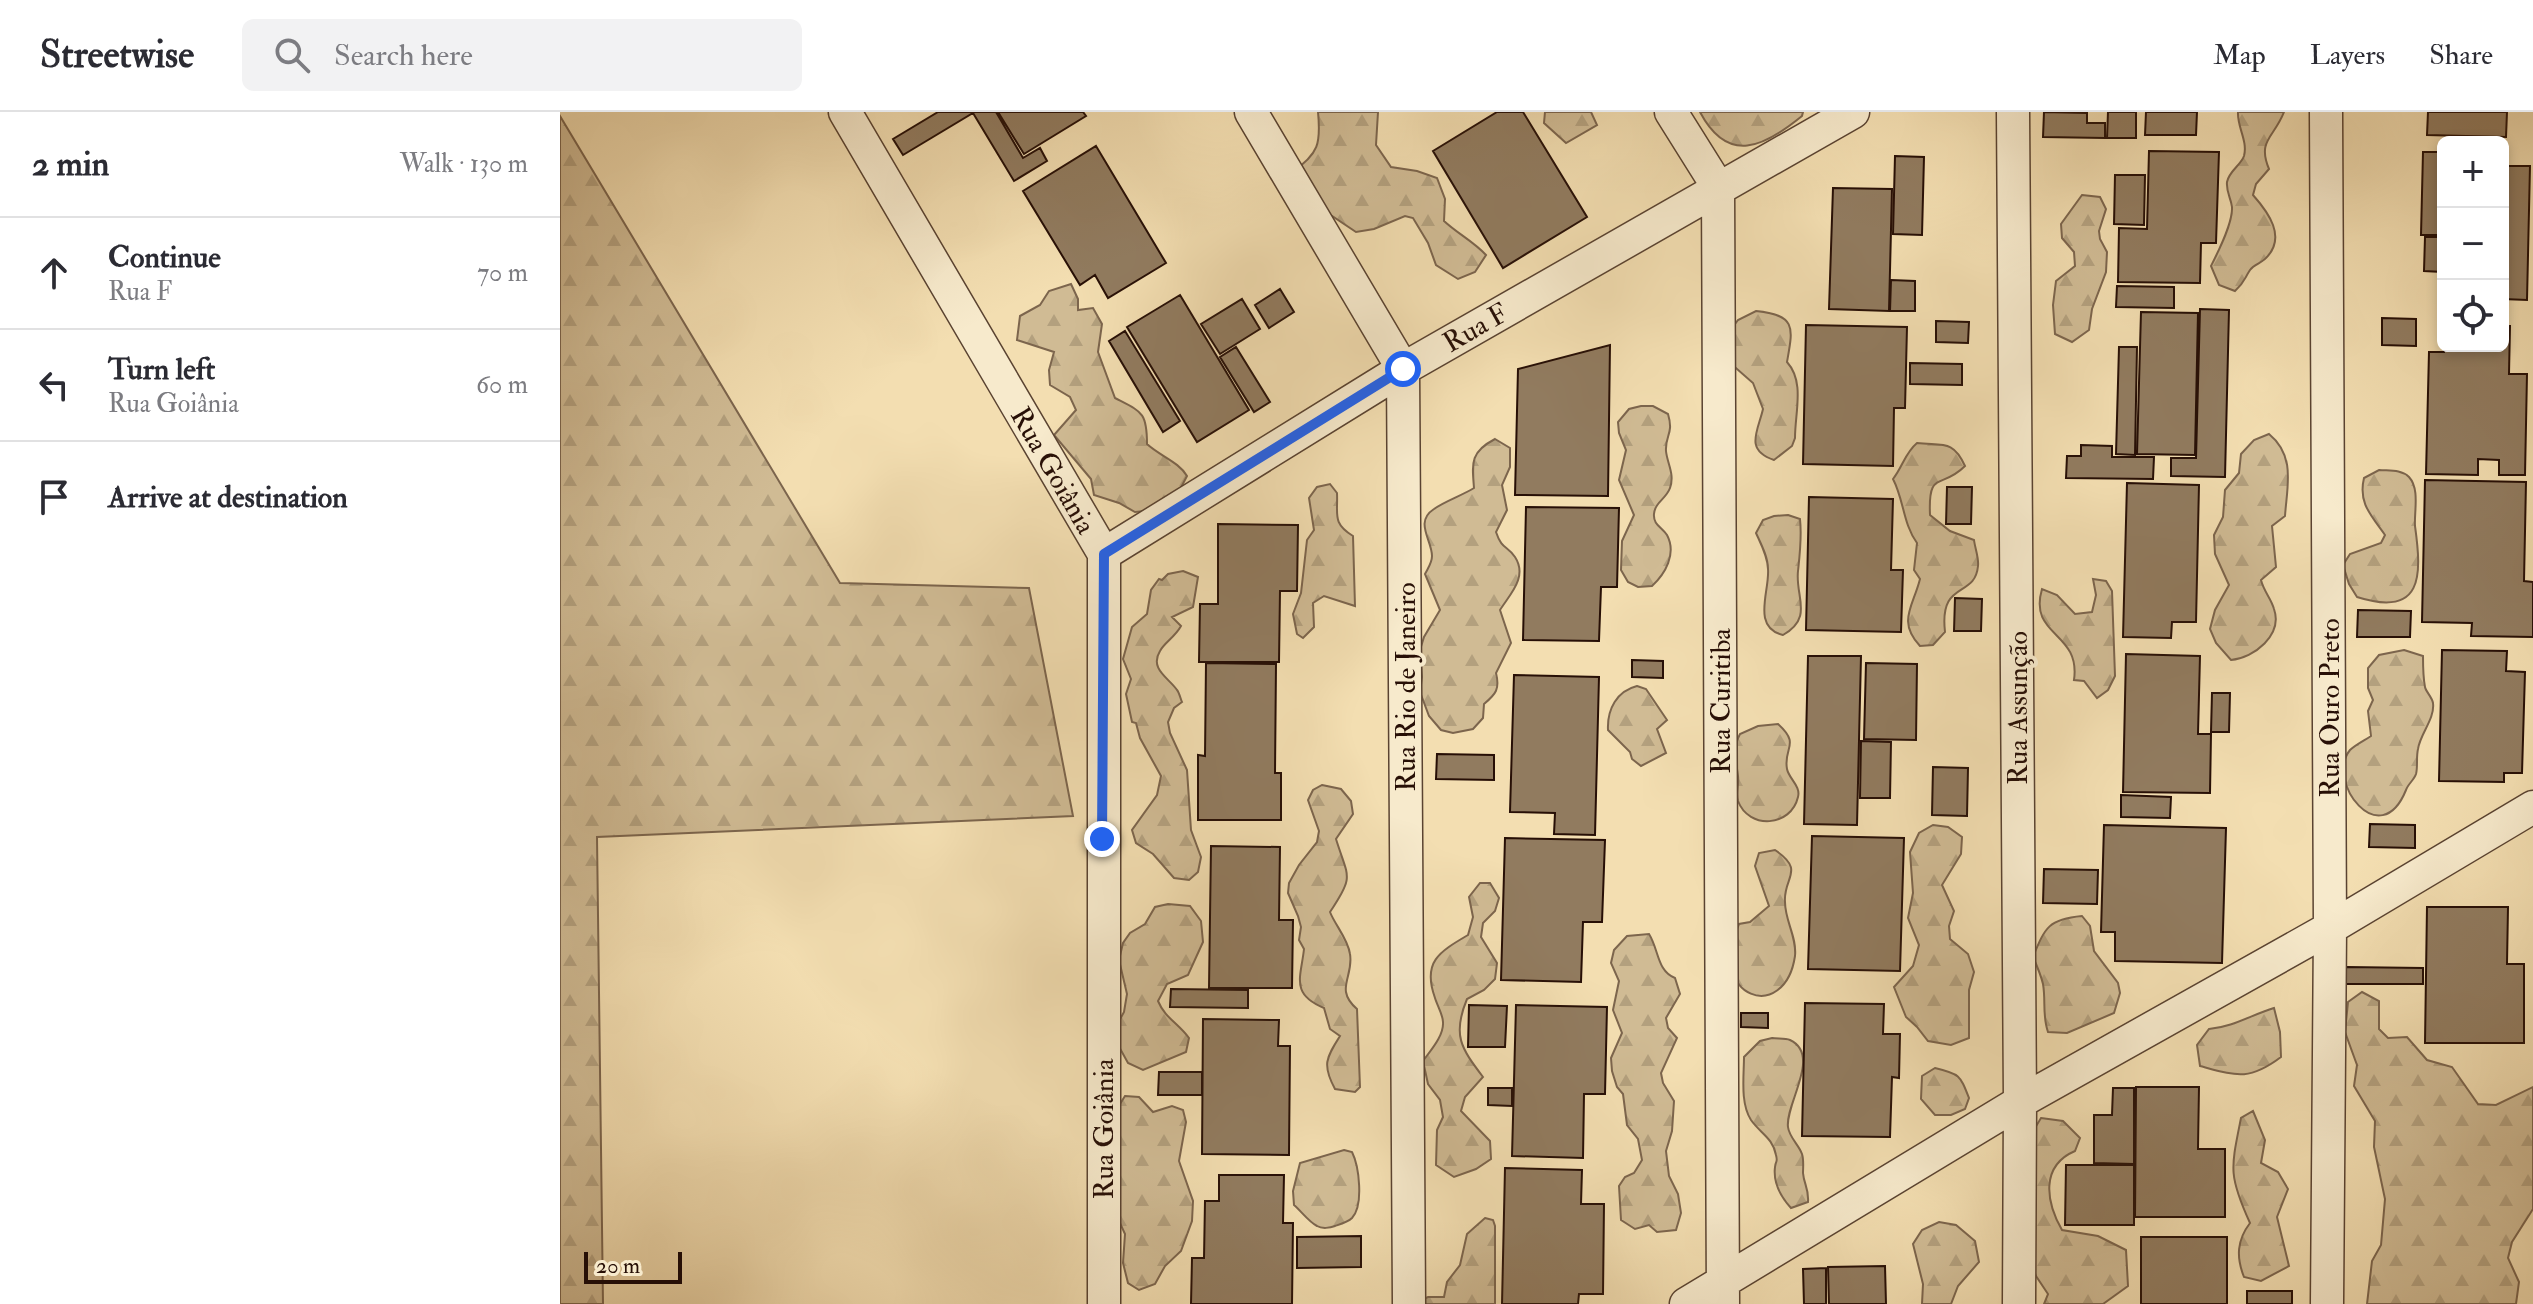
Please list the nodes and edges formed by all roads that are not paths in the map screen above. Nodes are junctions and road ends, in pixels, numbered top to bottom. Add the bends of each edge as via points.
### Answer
1 (845, 112) edge
2 (1251, 112) edge
3 (1671, 112) edge
4 (1853, 112) edge
5 (2013, 112) edge
6 (2326, 112) edge
7 (1718, 187) junction
8 (1403, 369) junction
9 (1104, 554) junction
10 (2533, 807) edge
11 (2330, 928) junction
12 (2020, 1102) junction
13 (1723, 1294) edge
14 (1104, 1304) edge
15 (1409, 1304) edge
16 (1686, 1304) edge
17 (2019, 1304) edge
18 (2327, 1304) edge

1 - 9 street, Rua Goiânia
2 - 8 street
3 - 7 street
4 - 7 street, Rua F
5 - 12 street, Rua Assunção
6 - 11 street, Rua Ouro Preto
7 - 8 street, Rua F
7 - 13 street, Rua Curitiba
8 - 9 street, Rua F
8 - 15 street, Rua Rio de Janeiro
9 - 14 street, Rua Goiânia
10 - 11 street
11 - 12 street
11 - 18 street, Rua Ouro Preto
12 - 13 street
12 - 17 street, Rua Assunção
13 - 16 street

